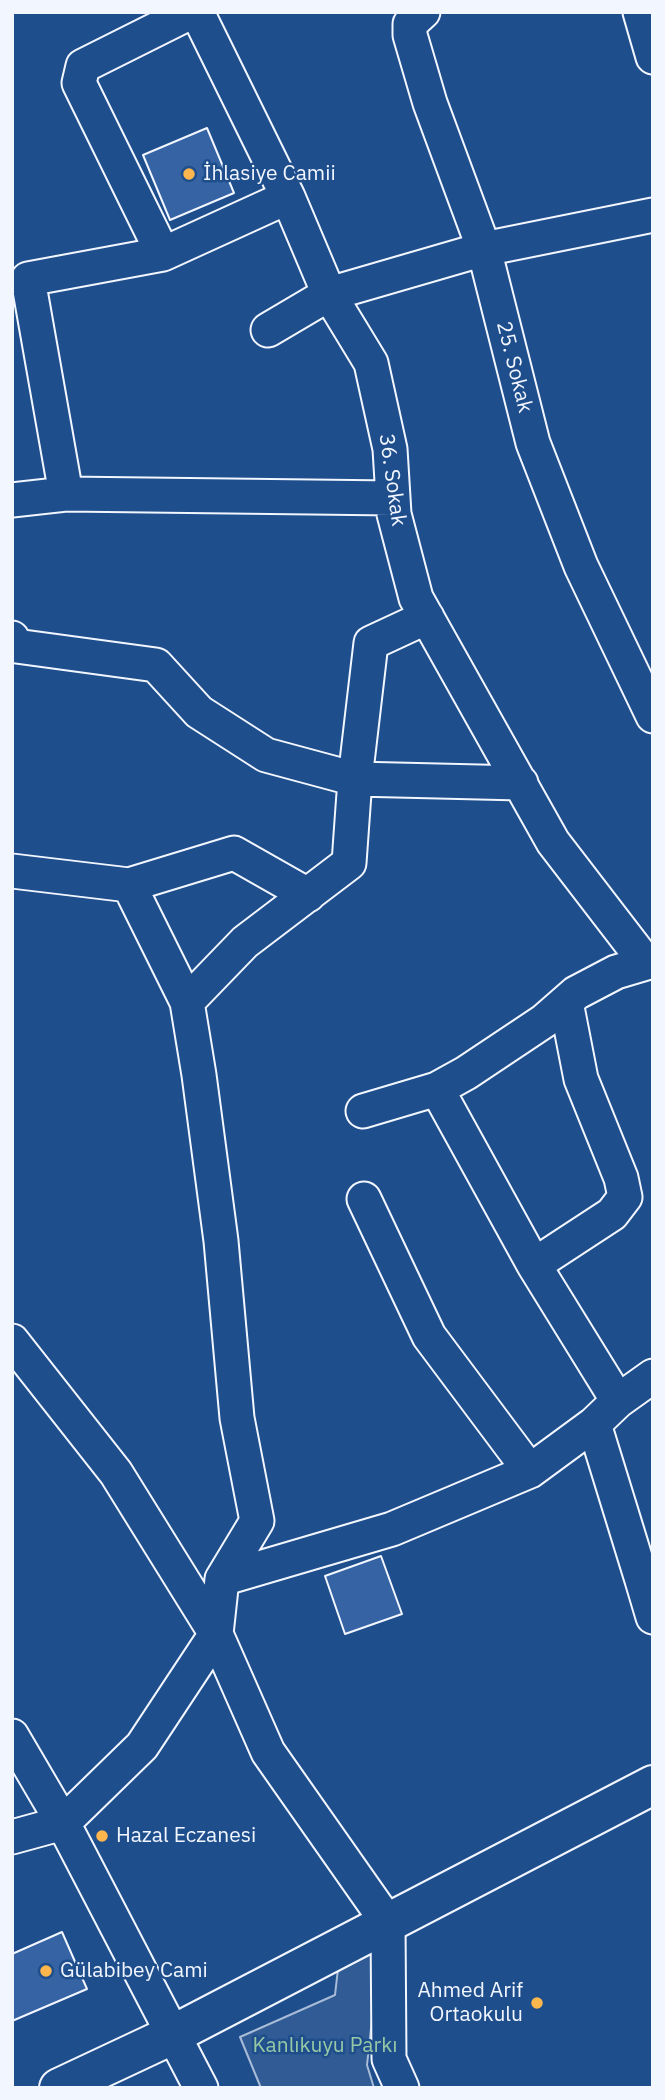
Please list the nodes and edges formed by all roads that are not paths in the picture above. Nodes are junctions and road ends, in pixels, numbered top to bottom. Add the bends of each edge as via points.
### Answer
1 (191, 12) edge
2 (197, 12) edge
3 (423, 12) edge
4 (640, 12) edge
5 (653, 57) edge
6 (288, 197) junction
7 (653, 215) edge
8 (484, 248) junction
9 (163, 254) junction
10 (20, 281) edge
11 (329, 294) junction
12 (268, 330) dead end
13 (66, 494) junction
14 (393, 498) junction
15 (12, 500) edge
16 (427, 617) junction
17 (12, 638) edge
18 (653, 716) edge
19 (355, 779) junction
20 (521, 783) junction
21 (12, 871) edge
22 (129, 885) junction
23 (308, 894) junction
24 (649, 962) edge
25 (187, 1002) junction
26 (566, 1002) junction
27 (437, 1089) junction
28 (363, 1111) dead end
29 (364, 1199) dead end
30 (534, 1265) junction
31 (12, 1340) edge
32 (653, 1376) edge
33 (618, 1401) junction
34 (594, 1424) junction
35 (530, 1471) junction
36 (222, 1579) junction
37 (647, 1580) edge
38 (653, 1616) edge
39 (216, 1634) junction
40 (12, 1736) edge
41 (653, 1785) edge
42 (62, 1824) junction
43 (12, 1837) edge
44 (388, 1923) junction
45 (172, 2035) junction
46 (59, 2088) edge
47 (201, 2088) edge
48 (402, 2088) edge

1 - 9 street via 83,66 79,82
2 - 6 street, 36. Sokak
3 - 8 street, 25. Sokak via 410,24 410,35
4 - 5 street
6 - 9 street
6 - 11 street, 36. Sokak
7 - 8 street
8 - 11 street
8 - 18 street, 25. Sokak via 533,443 581,565
9 - 10 street
10 - 13 street
11 - 12 street
11 - 14 street, 36. Sokak via 371,363 390,449
13 - 14 street
13 - 15 street
14 - 16 street, 36. Sokak via 416,598
16 - 19 street via 371,643
16 - 20 street, 36. Sokak
17 - 19 street via 16,646 156,665 199,712 266,755
19 - 20 street
19 - 23 street via 349,863
20 - 24 street, 36. Sokak via 553,842
21 - 22 street
22 - 23 street via 234,853
22 - 25 street
23 - 25 street via 245,942
24 - 26 street via 616,972
25 - 36 street via 221,1241 237,1418 257,1521
26 - 27 street
26 - 30 street via 581,1079 625,1197 612,1214
27 - 28 street
27 - 30 street
29 - 35 street via 429,1336
30 - 33 street
31 - 39 street via 116,1473
32 - 33 street
33 - 34 street
34 - 35 street
34 - 37 street
35 - 36 street via 392,1529
36 - 39 street
37 - 38 street
39 - 42 street via 142,1745
39 - 44 street via 268,1752
40 - 42 street
41 - 44 main road
42 - 43 street
42 - 45 street
44 - 45 main road
44 - 48 street via 389,2059
45 - 46 main road
45 - 47 street

